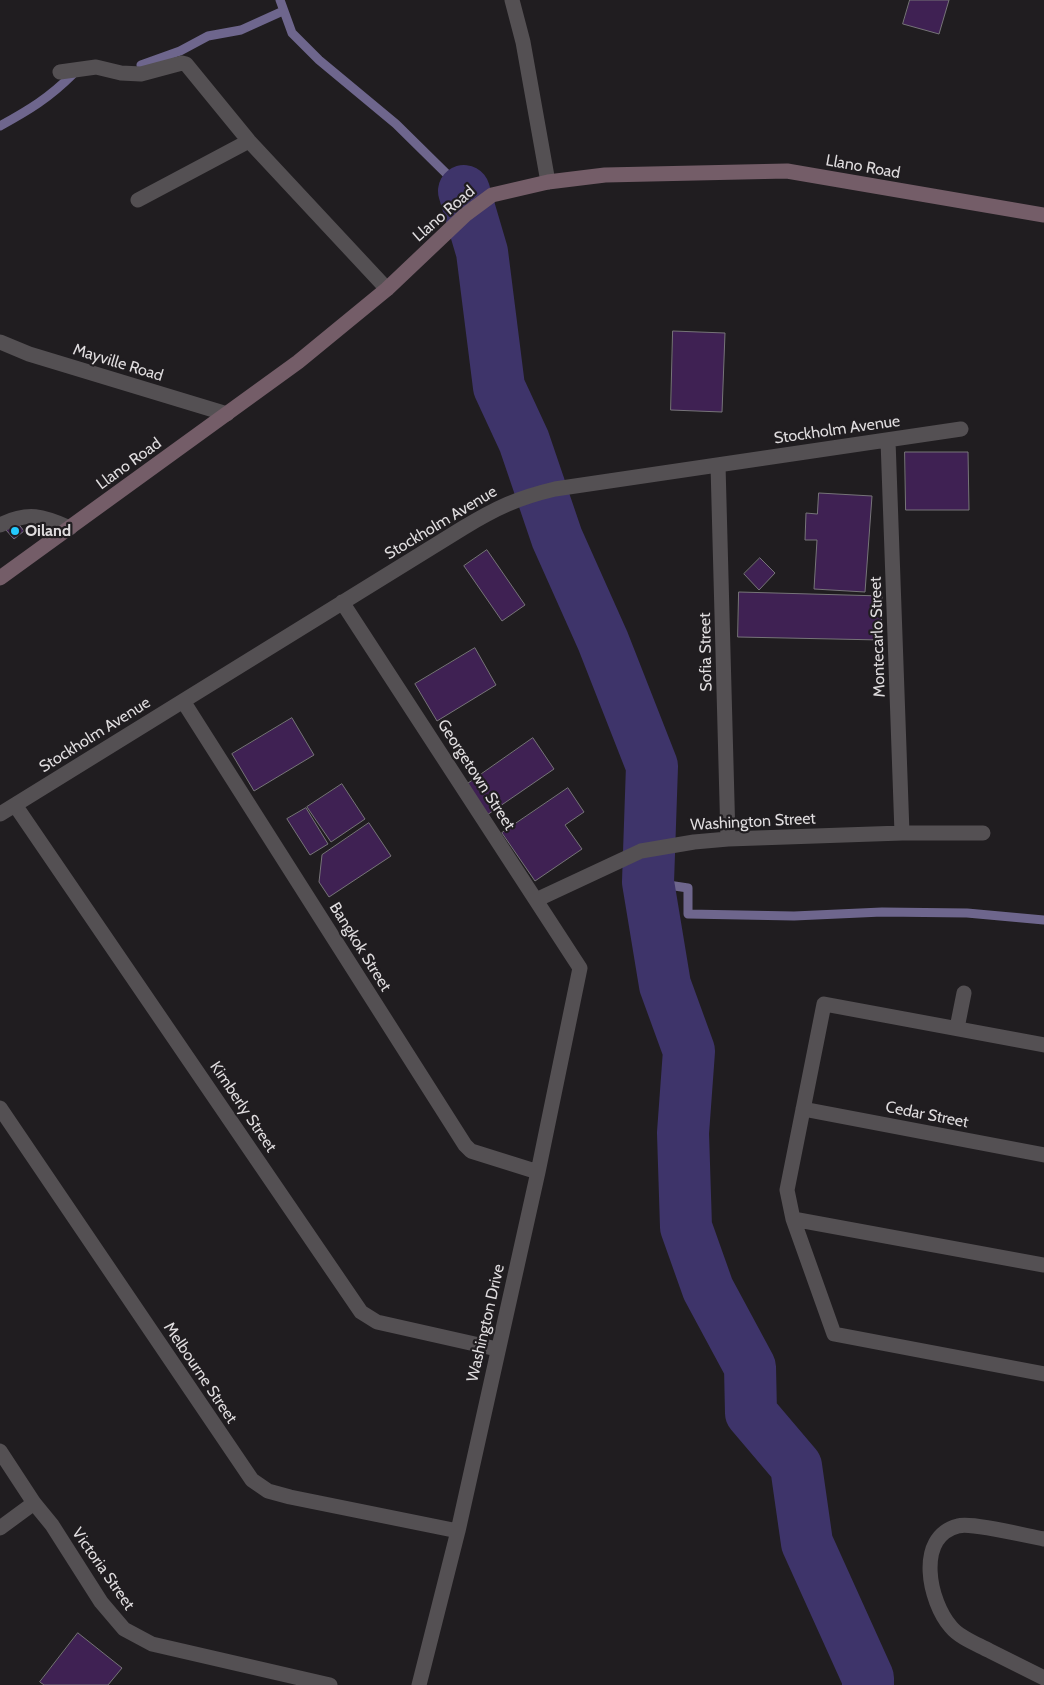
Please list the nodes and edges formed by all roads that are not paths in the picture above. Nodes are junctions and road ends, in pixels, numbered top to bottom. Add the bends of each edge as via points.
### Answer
1 (512, 0) edge
2 (60, 72) dead end
3 (249, 141) junction
4 (548, 182) junction
5 (138, 200) dead end
6 (1044, 215) edge
7 (387, 289) junction
8 (0, 342) edge
9 (227, 414) junction
10 (961, 429) dead end
11 (888, 440) junction
12 (718, 465) junction
13 (0, 525) edge
14 (70, 528) junction
15 (3, 572) edge
16 (342, 602) junction
17 (183, 700) junction
18 (15, 805) junction
19 (0, 814) edge
20 (983, 832) dead end
21 (902, 833) junction
22 (728, 839) junction
23 (536, 900) junction
24 (580, 968) joint
25 (964, 993) dead end
26 (957, 1028) junction
27 (1044, 1045) edge
28 (0, 1108) edge
29 (803, 1109) junction
30 (1044, 1154) edge
31 (538, 1172) junction
32 (794, 1219) junction
33 (1044, 1265) edge
34 (497, 1349) junction
35 (1044, 1374) edge
36 (0, 1451) edge
37 (34, 1503) junction
38 (0, 1528) edge
39 (458, 1531) junction
40 (1044, 1540) edge
41 (1044, 1678) edge
42 (330, 1685) edge
43 (419, 1685) edge

1 - 4 street via 523,42
2 - 3 street via 96,67 141,74 186,64
3 - 5 street
3 - 7 street
4 - 6 main road, Llano Road via 605,174 787,171
4 - 7 main road, Llano Road via 492,195 465,215
7 - 9 main road, Llano Road via 298,362
8 - 9 street, Mayville Road
9 - 14 main road, Llano Road
10 - 11 street, Stockholm Avenue
11 - 12 street, Stockholm Avenue
11 - 21 street, Montecarlo Street
12 - 16 street, Stockholm Avenue via 555,489 508,502
12 - 22 street, Sofia Street
13 - 14 street via 14,518 30,516 46,518
14 - 15 main road, Llano Road
16 - 17 street, Stockholm Avenue
16 - 23 street, Georgetown Street
17 - 18 street, Stockholm Avenue
17 - 31 street, Bangkok Street via 465,1144 471,1151
18 - 19 street, Stockholm Avenue
18 - 34 street, Kimberly Street via 361,1312 377,1322
20 - 21 street, Washington Street
21 - 22 street, Washington Street
22 - 23 street, Washington Street via 641,851
23 - 24 street, Georgetown Street
24 - 31 street, Washington Drive
25 - 26 street
26 - 27 street
26 - 29 street via 824,1004
28 - 39 street, Melbourne Street via 252,1480 268,1491 290,1497
29 - 30 street, Cedar Street
29 - 32 street via 787,1190
31 - 34 street, Washington Drive
32 - 33 street
32 - 35 street via 834,1334
34 - 39 street, Washington Drive
36 - 37 street, Victoria Street
37 - 38 street
37 - 42 street, Victoria Street via 52,1525 101,1602 124,1629 152,1644
39 - 43 street, Washington Drive
40 - 41 street via 959,1525 945,1531 935,1545 930,1562 937,1606 951,1628

